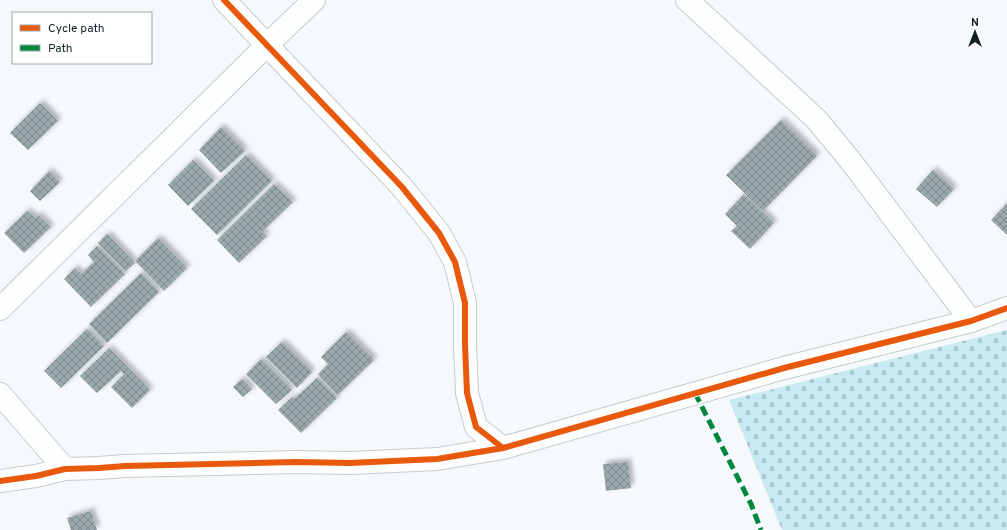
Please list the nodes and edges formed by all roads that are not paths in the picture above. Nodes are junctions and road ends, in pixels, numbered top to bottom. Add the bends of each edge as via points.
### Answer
1 (224, 0) edge
2 (314, 0) edge
3 (687, 0) edge
4 (267, 45) junction
5 (1007, 308) edge
6 (0, 309) edge
7 (971, 321) junction
8 (0, 394) edge
9 (503, 448) junction
10 (65, 469) junction
11 (0, 481) edge

1 - 4 street
2 - 4 street
3 - 7 street via 816,118
4 - 6 street
4 - 9 street via 402,187 439,233 455,262 465,303 467,393 476,427
5 - 7 street
7 - 9 street via 784,368
8 - 10 street
9 - 10 street via 421,460
10 - 11 street

